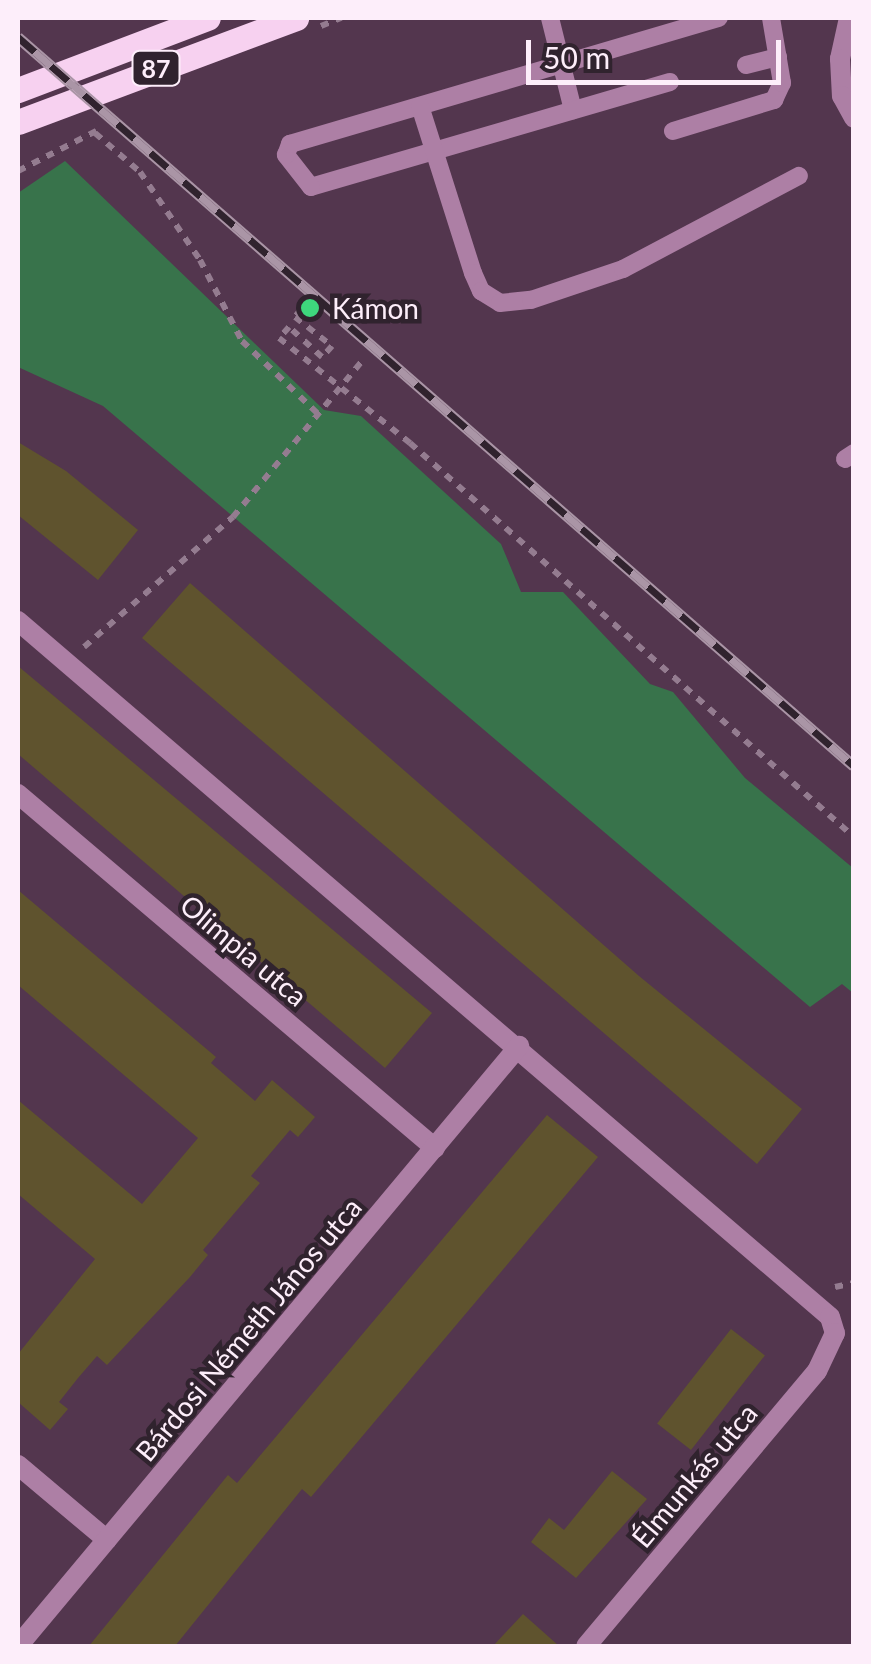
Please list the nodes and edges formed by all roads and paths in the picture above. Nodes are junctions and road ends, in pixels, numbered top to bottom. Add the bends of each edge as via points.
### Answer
1 (208, 18) edge
2 (296, 18) edge
3 (550, 18) edge
4 (719, 18) edge
5 (771, 18) edge
6 (849, 18) edge
7 (778, 58) junction
8 (561, 64) junction
9 (746, 65) dead end
10 (670, 82) dead end
11 (18, 90) edge
12 (420, 106) junction
13 (574, 110) junction
14 (854, 118) edge
15 (18, 122) edge
16 (673, 131) dead end
17 (95, 133) dead end
18 (434, 150) junction
19 (798, 176) dead end
20 (301, 309) dead end
21 (361, 362) dead end
22 (338, 390) junction
23 (318, 414) junction
24 (18, 621) edge
25 (66, 662) junction
26 (18, 794) edge
27 (854, 837) edge
28 (519, 1046) junction
29 (435, 1148) junction
30 (18, 1465) edge
31 (107, 1540) junction
32 (18, 1646) edge
33 (586, 1646) edge

1 - 11 main road, 87
2 - 15 main road, 87
3 - 8 lane
4 - 8 lane
5 - 7 lane
6 - 14 street via 840,59 842,96
7 - 9 lane
7 - 16 lane via 782,83 774,100
8 - 12 lane
8 - 13 lane
10 - 13 lane
12 - 18 lane
12 - 18 lane via 290,144 286,155 311,187
13 - 18 lane
17 - 23 path via 140,172 200,260 242,341
18 - 19 lane via 481,292 500,303 531,300 623,269
20 - 22 path via 295,316 332,346 322,357 289,326 280,338
21 - 22 path
22 - 23 path
22 - 27 path via 410,444
23 - 25 path via 233,517
24 - 25 street
25 - 28 street
26 - 29 street, Olimpia utca
28 - 29 street, Bárdosi Németh János utca
28 - 33 street, Élmunkás utca via 812,1296 834,1334 817,1371
29 - 31 street, Bárdosi Németh János utca
30 - 31 street
31 - 32 street, Bárdosi Németh János utca

